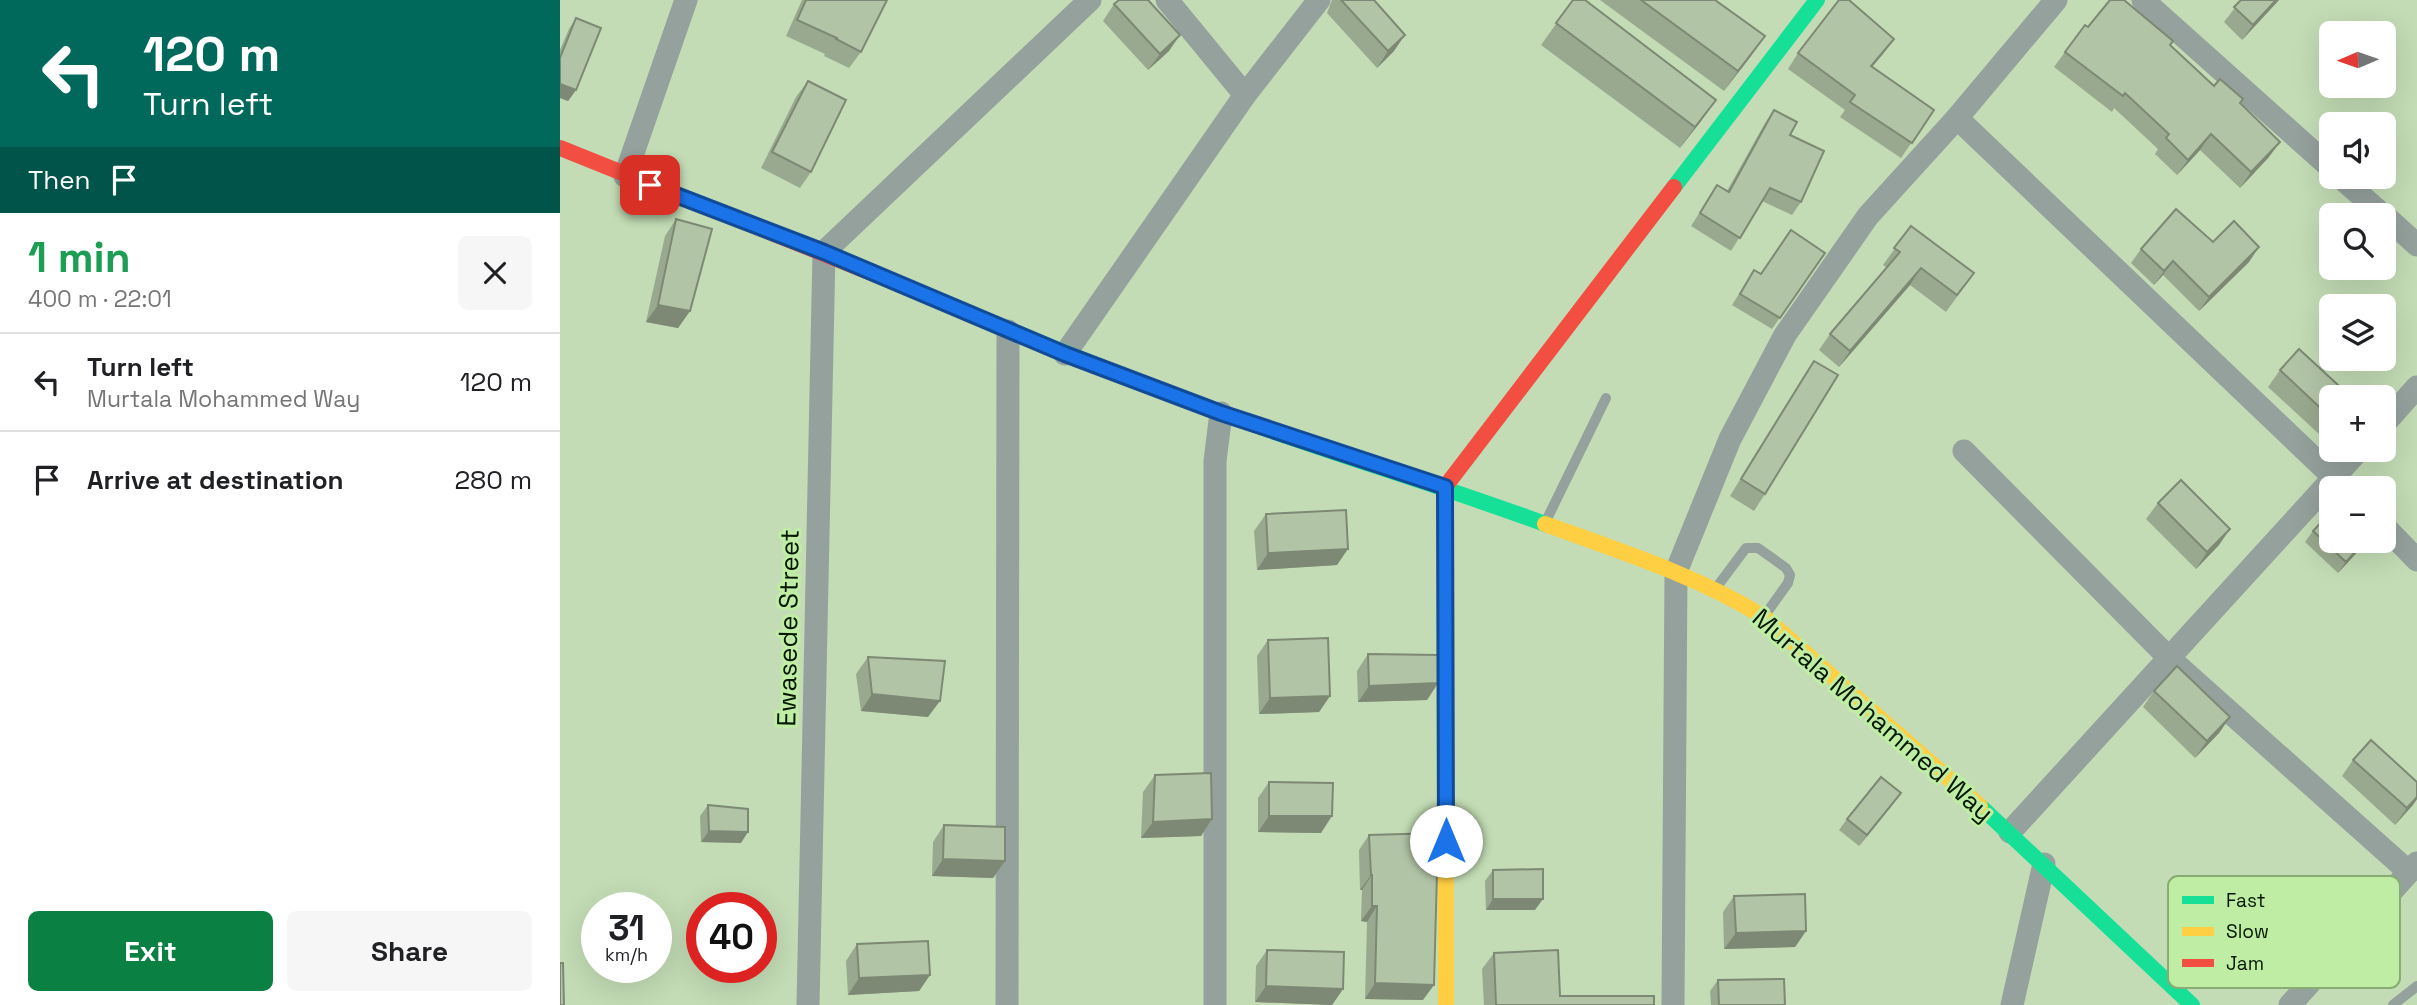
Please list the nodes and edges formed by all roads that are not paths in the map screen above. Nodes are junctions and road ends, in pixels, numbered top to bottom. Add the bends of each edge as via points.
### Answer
1 (686, 0) edge
2 (1090, 0) edge
3 (1167, 0) edge
4 (1319, 0) edge
5 (1817, 0) edge
6 (2056, 0) edge
7 (2143, 0) edge
8 (1757, 31) edge
9 (1780, 47) junction
10 (1245, 95) junction
11 (1957, 118) junction
12 (560, 148) edge
13 (2319, 157) edge
14 (625, 176) junction
15 (2354, 189) edge
16 (2369, 203) edge
17 (2396, 226) edge
18 (2417, 245) edge
19 (824, 252) junction
20 (1008, 331) junction
21 (1065, 354) junction
22 (2417, 387) edge
23 (1606, 398) dead end
24 (2396, 411) edge
25 (1221, 413) junction
26 (1964, 451) dead end
27 (2332, 476) edge
28 (1445, 487) junction
29 (2319, 503) edge
30 (1544, 523) junction
31 (2396, 538) edge
32 (2417, 559) edge
33 (1676, 572) junction
34 (1715, 590) junction
35 (1764, 617) junction
36 (2168, 657) junction
37 (2010, 832) junction
38 (2043, 864) junction
39 (2413, 868) edge
40 (2400, 882) edge
41 (2168, 982) edge
42 (2417, 986) edge
43 (2174, 988) edge
44 (2305, 988) edge
45 (808, 1005) edge
46 (1007, 1005) edge
47 (1215, 1005) edge
48 (1446, 1005) edge
49 (1674, 1005) edge
50 (2012, 1005) edge
51 (2192, 1005) edge
52 (2290, 1005) edge
53 (2393, 1005) edge

1 - 14 street
2 - 19 street
3 - 10 street
4 - 10 street
5 - 9 street
6 - 11 street
7 - 13 street
8 - 9 street
9 - 28 street
10 - 21 street
11 - 27 street
11 - 33 street via 1868,216 1785,335 1730,439
12 - 14 street, Murtala Mohammed Way
14 - 19 street, Murtala Mohammed Way
15 - 16 street
17 - 18 street
19 - 20 street, Murtala Mohammed Way
19 - 45 street, Ewasede Street
20 - 21 street, Murtala Mohammed Way
20 - 46 street
21 - 25 street, Murtala Mohammed Way
22 - 24 street
23 - 30 lane
25 - 28 street, Murtala Mohammed Way
25 - 47 street via 1215,461
26 - 36 street
28 - 30 street, Murtala Mohammed Way
28 - 48 street
29 - 36 street
30 - 33 street, Murtala Mohammed Way
31 - 32 street
33 - 34 street, Murtala Mohammed Way
33 - 49 street
34 - 35 street, Murtala Mohammed Way
34 - 35 lane via 1746,548 1758,548 1790,575
35 - 37 street, Murtala Mohammed Way
36 - 37 street
36 - 39 street
37 - 38 street, Murtala Mohammed Way
38 - 41 street, Murtala Mohammed Way
38 - 50 street
39 - 40 street
42 - 53 lane
43 - 51 street, Murtala Mohammed Way
44 - 52 street

